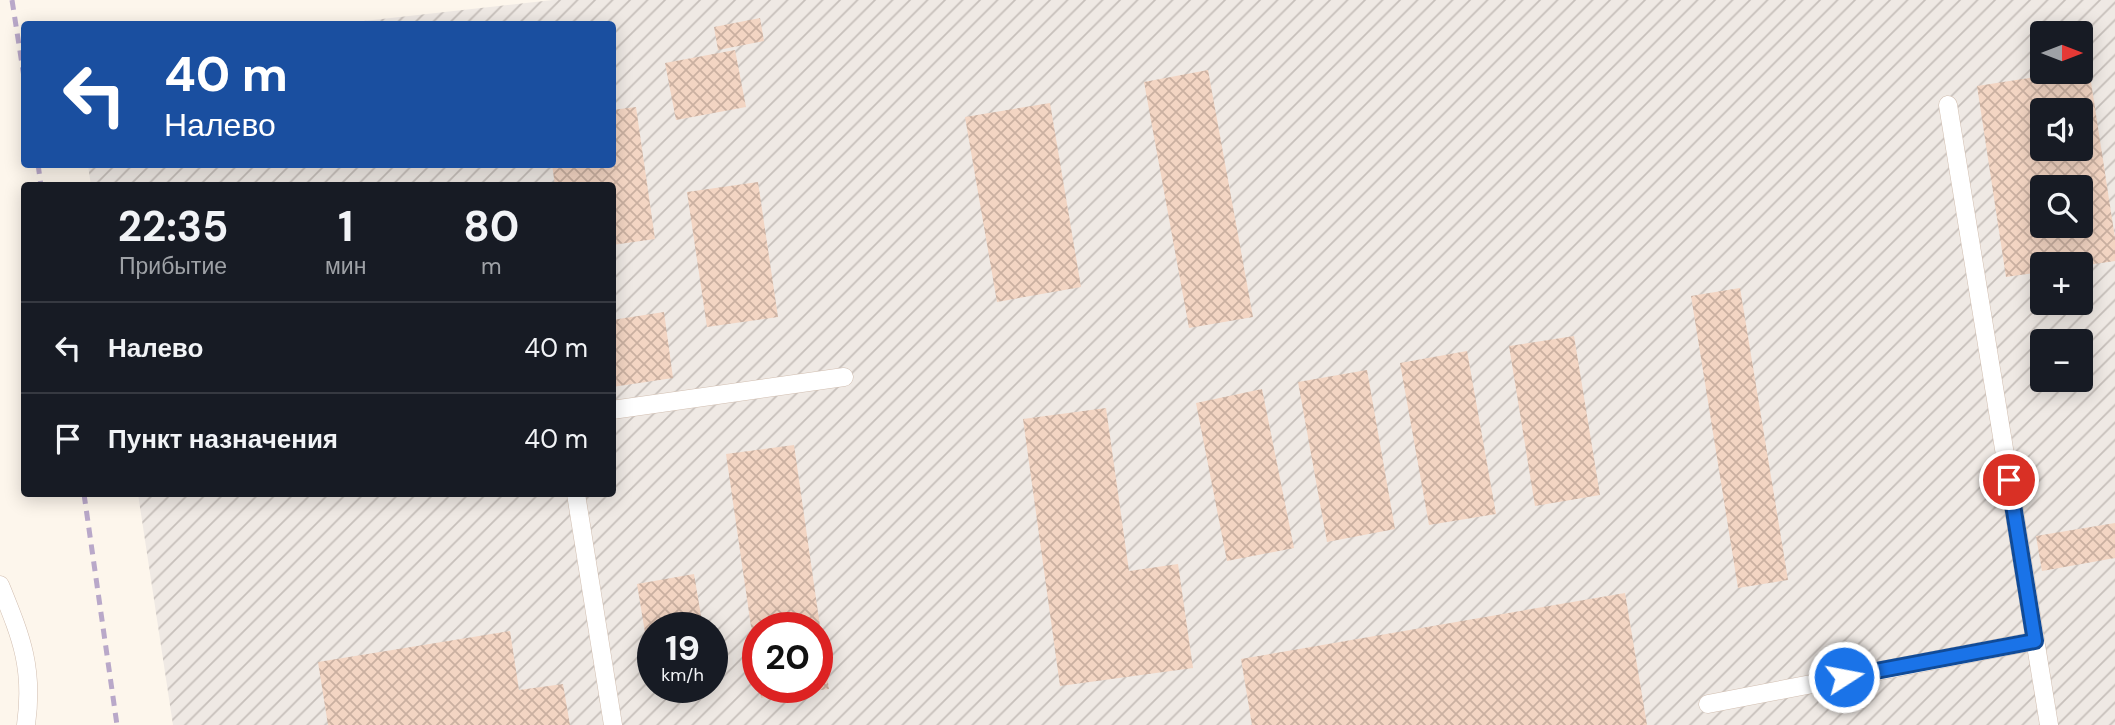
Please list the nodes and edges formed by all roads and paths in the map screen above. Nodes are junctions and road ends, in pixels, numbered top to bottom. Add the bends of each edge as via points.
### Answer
1 (1948, 105) dead end
2 (844, 377) dead end
3 (616, 409) edge
4 (576, 497) edge
5 (0, 585) edge
6 (2035, 641) junction
7 (1708, 704) dead end
8 (26, 725) edge
9 (613, 725) edge
10 (2049, 725) edge

1 - 6 lane
2 - 3 lane
4 - 9 lane
5 - 8 lane via 30,673
6 - 7 lane
6 - 10 lane

